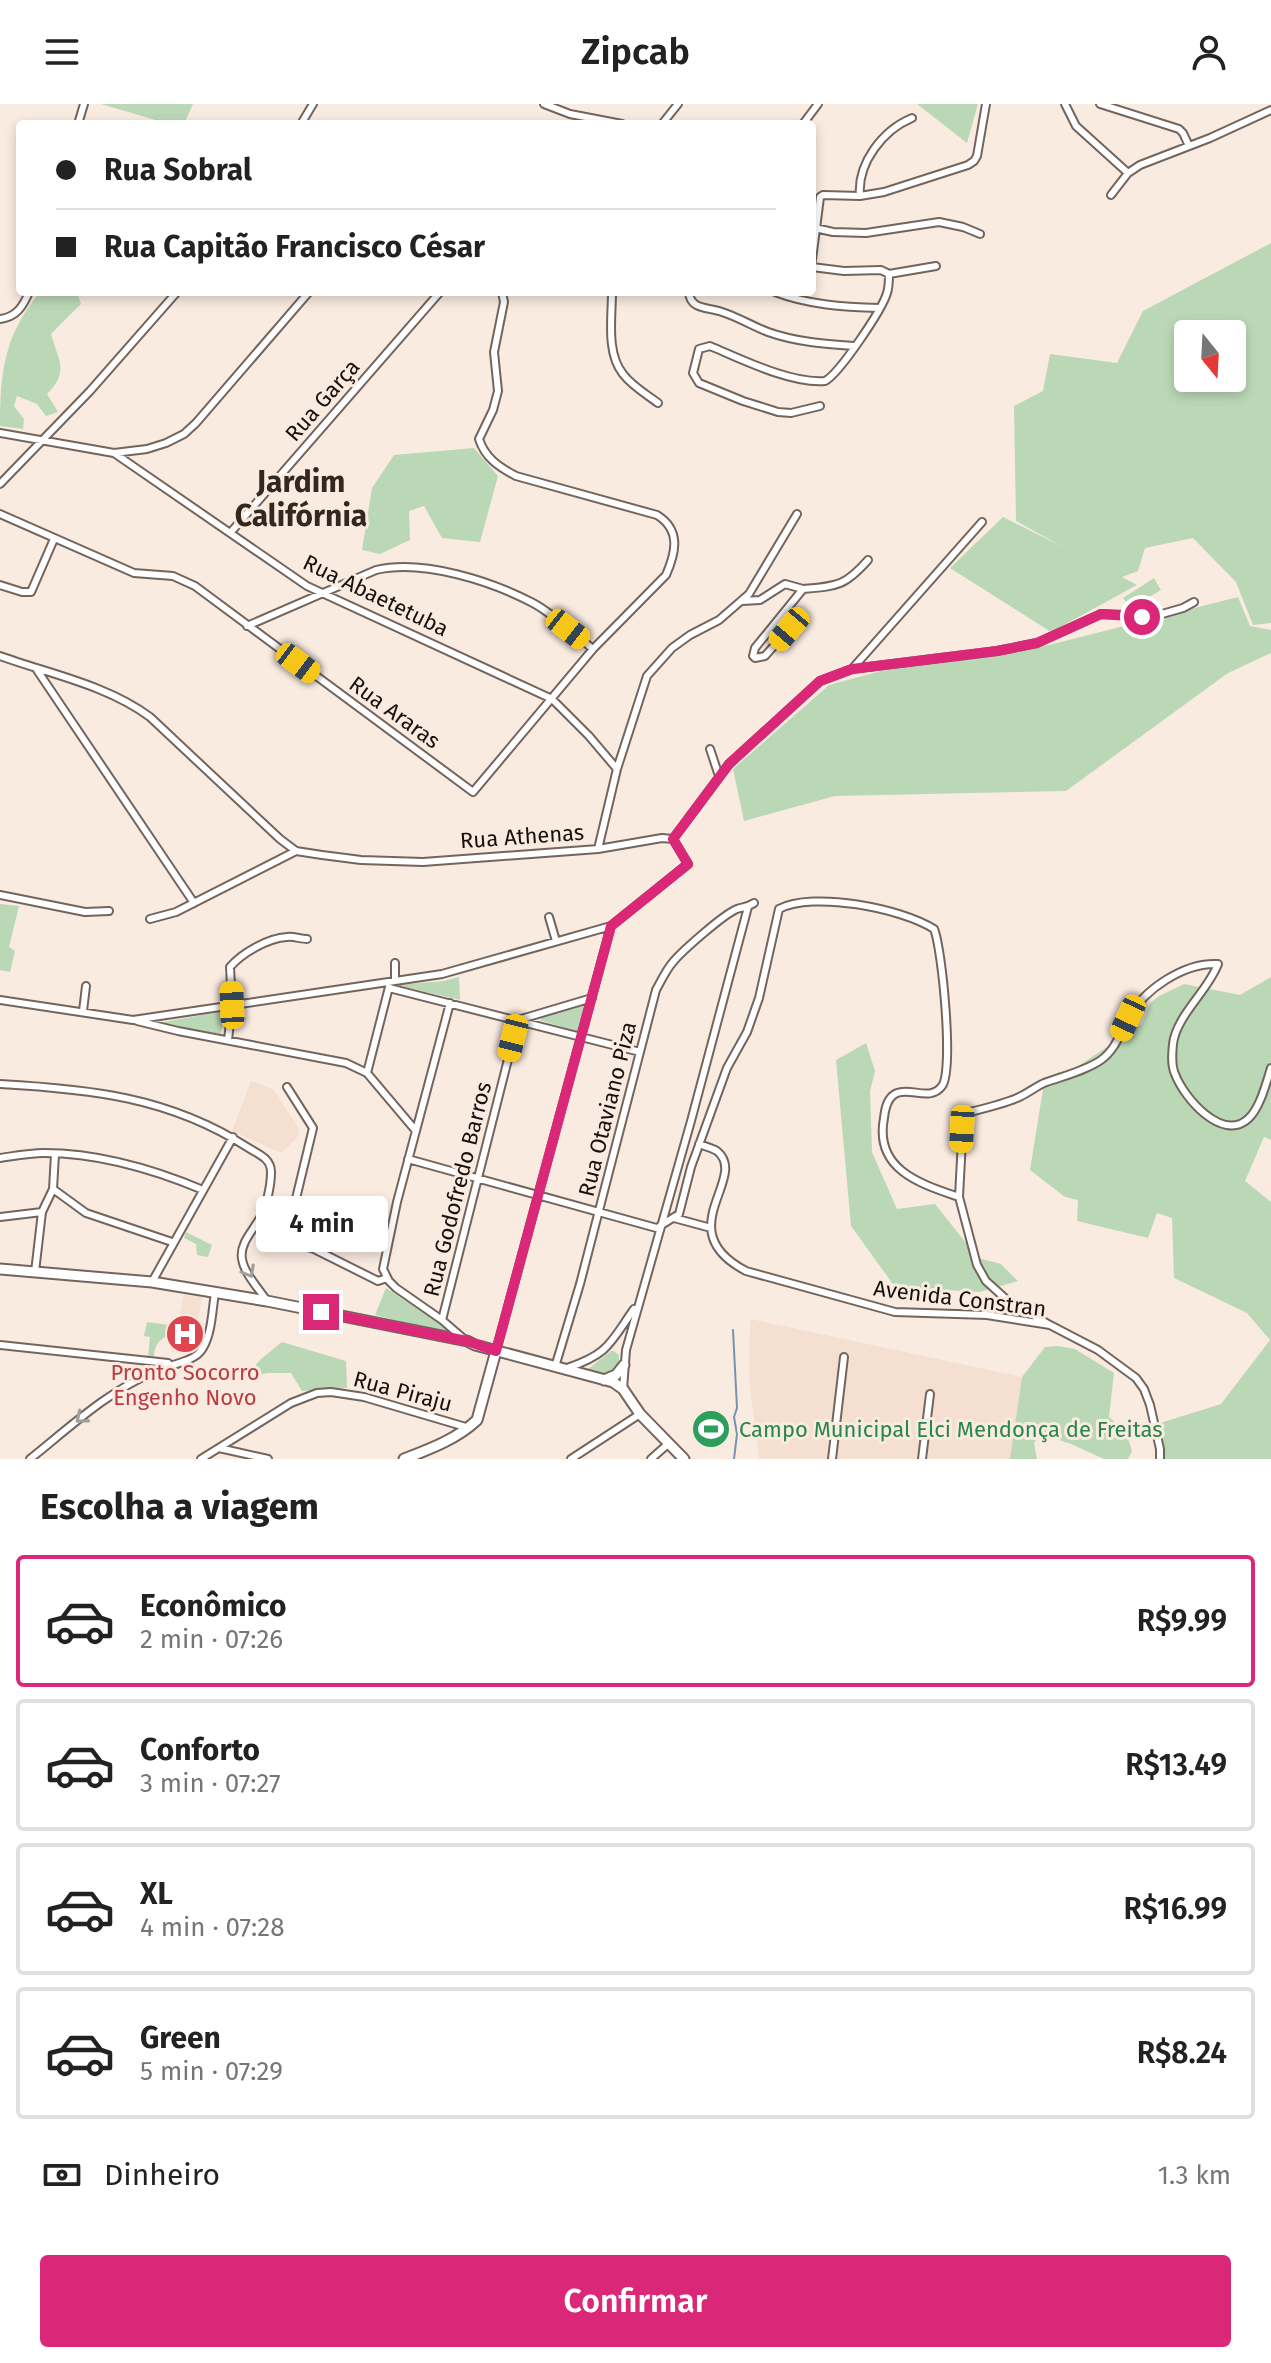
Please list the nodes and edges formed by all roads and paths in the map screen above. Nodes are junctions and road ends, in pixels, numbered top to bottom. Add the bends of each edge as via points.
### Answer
1 (544, 104) edge
2 (678, 104) edge
3 (986, 104) edge
4 (1065, 104) edge
5 (1100, 104) edge
6 (1271, 110) edge
7 (912, 118) dead end
8 (601, 120) edge
9 (665, 120) edge
10 (1189, 146) junction
11 (1128, 173) junction
12 (1111, 195) dead end
13 (860, 196) junction
14 (816, 217) edge
15 (816, 228) edge
16 (980, 234) dead end
17 (936, 266) dead end
18 (816, 268) edge
19 (889, 274) junction
20 (27, 296) edge
21 (174, 296) edge
22 (306, 296) edge
23 (437, 296) edge
24 (503, 296) edge
25 (612, 296) edge
26 (690, 296) edge
27 (785, 296) edge
28 (880, 308) junction
29 (0, 319) edge
30 (854, 346) junction
31 (658, 403) dead end
32 (820, 406) dead end
33 (0, 433) edge
34 (42, 440) junction
35 (114, 453) junction
36 (0, 484) edge
37 (0, 514) edge
38 (797, 514) dead end
39 (982, 522) dead end
40 (231, 532) junction
41 (54, 539) junction
42 (868, 560) dead end
43 (0, 585) edge
44 (803, 589) junction
45 (325, 592) junction
46 (742, 601) junction
47 (1194, 602) dead end
48 (247, 626) junction
49 (789, 629) dead end
50 (593, 649) junction
51 (0, 656) edge
52 (852, 669) junction
53 (37, 670) junction
54 (552, 699) junction
55 (710, 749) dead end
56 (617, 769) junction
57 (719, 776) junction
58 (673, 839) junction
59 (598, 849) junction
60 (296, 851) junction
61 (0, 895) edge
62 (194, 903) junction
63 (109, 911) dead end
64 (549, 917) dead end
65 (150, 919) dead end
66 (611, 926) junction
67 (307, 939) dead end
68 (556, 941) junction
69 (395, 963) dead end
70 (391, 983) junction
71 (86, 986) dead end
72 (592, 998) junction
73 (0, 1000) edge
74 (450, 1003) junction
75 (232, 1005) junction
76 (83, 1011) junction
77 (133, 1020) junction
78 (518, 1020) junction
79 (581, 1037) junction
80 (228, 1040) junction
81 (640, 1052) junction
82 (1271, 1068) edge
83 (367, 1073) junction
84 (0, 1084) edge
85 (287, 1087) dead end
86 (416, 1131) junction
87 (704, 1131) junction
88 (233, 1137) junction
89 (699, 1144) junction
90 (718, 1152) junction
91 (55, 1154) junction
92 (0, 1158) edge
93 (408, 1159) junction
94 (478, 1179) junction
95 (53, 1189) junction
96 (203, 1190) junction
97 (538, 1195) junction
98 (959, 1197) junction
99 (42, 1212) junction
100 (599, 1212) junction
101 (0, 1217) edge
102 (674, 1218) junction
103 (660, 1228) junction
104 (711, 1228) junction
105 (172, 1242) junction
106 (0, 1269) edge
107 (35, 1272) junction
108 (387, 1278) junction
109 (152, 1282) junction
110 (215, 1293) junction
111 (267, 1301) junction
112 (638, 1302) junction
113 (442, 1320) junction
114 (1050, 1325) junction
115 (467, 1341) junction
116 (612, 1343) junction
117 (0, 1345) edge
118 (626, 1350) junction
119 (495, 1355) junction
120 (844, 1357) dead end
121 (172, 1364) junction
122 (624, 1365) junction
123 (560, 1368) junction
124 (604, 1380) junction
125 (623, 1389) junction
126 (930, 1394) dead end
127 (640, 1414) junction
128 (469, 1428) junction
129 (669, 1443) junction
130 (219, 1448) junction
131 (30, 1459) edge
132 (201, 1459) edge
133 (268, 1459) edge
134 (404, 1459) edge
135 (571, 1459) edge
136 (651, 1459) edge
137 (684, 1459) edge
138 (832, 1459) edge
139 (922, 1459) edge
140 (1160, 1459) edge

1 - 8 street
2 - 9 street
3 - 13 street via 977,156 968,165
4 - 11 street via 1076,126
5 - 10 street via 1179,129
6 - 10 street
7 - 13 street via 875,148 861,173
10 - 11 street
11 - 12 street
13 - 14 street via 823,195
15 - 16 street via 866,233 939,222
17 - 19 street
18 - 19 street
19 - 28 street
20 - 29 street via 19,312
21 - 34 street
22 - 35 street via 184,434 147,449
23 - 40 street, Rua Garça
24 - 50 street via 494,352 498,391 479,439 486,454 516,476 657,515 672,530 675,548 666,575
25 - 31 street via 612,343 620,371
26 - 30 street via 695,305 771,333
27 - 28 street via 819,305
28 - 30 street
30 - 32 street via 833,377 820,382 757,366 710,346 699,349 693,373 699,383 778,412
33 - 34 street
34 - 35 street
34 - 36 street
35 - 40 street, Rua Abaetetuba
37 - 41 street, Rua Araras
38 - 46 street
39 - 52 street
40 - 45 street, Rua Abaetetuba via 307,586
41 - 43 street via 31,592
41 - 48 street, Rua Araras via 134,573 181,579
42 - 44 street via 852,579
44 - 46 street via 785,584 760,600
44 - 49 street via 753,657 765,656
45 - 48 street
45 - 50 street via 394,566 473,579 532,603
45 - 54 street, Rua Abaetetuba
46 - 56 street via 657,663 644,685
47 - 52 street via 1155,616 1101,614 1037,643 997,651
48 - 54 street, Rua Araras via 473,792
50 - 54 street
51 - 53 street
52 - 57 street via 820,681
53 - 60 street via 135,706
53 - 62 street
54 - 56 street, Rua Abaetetuba
55 - 57 street
56 - 59 street
57 - 58 street
58 - 59 street, Rua Athenas
58 - 66 street via 688,864
59 - 60 street, Rua Athenas via 423,862
60 - 62 street
61 - 63 street via 85,912
62 - 65 street
64 - 68 street
66 - 68 street
66 - 72 street
67 - 75 street via 275,940 230,967
68 - 70 street via 498,960
69 - 70 street
70 - 74 street
70 - 75 street
70 - 83 street
71 - 76 street
72 - 78 street
72 - 79 street
73 - 76 street
74 - 78 street
74 - 86 street
75 - 77 street
75 - 80 street
76 - 77 street
77 - 80 street
78 - 79 street
78 - 94 street, Rua Godofredo Barros
79 - 81 street
79 - 97 street
80 - 83 street via 346,1063
81 - 100 street, Rua Otaviano Piza
81 - 103 street, Rua Otaviano Piza via 656,990 671,964 728,915 751,905
82 - 98 street via 1253,1114 1238,1125 1221,1125 1186,1093 1175,1074 1173,1039 1218,964 1194,967 1142,997 1116,1045 1102,1059 1017,1098 970,1112 962,1129
83 - 86 street
84 - 88 street via 114,1094 174,1110
85 - 108 street via 313,1128 286,1240 378,1281
86 - 93 street
87 - 89 street
87 - 90 street
87 - 98 street via 756,1008 779,909 797,902 852,904 920,920 937,936 947,1030 945,1080 933,1093 892,1095 882,1129 897,1167 916,1182
88 - 96 street
88 -> 111 street via 270,1164 262,1214 241,1257
89 - 90 street
89 - 102 street
90 - 104 street via 724,1176
91 - 92 street
91 - 95 street
91 - 96 street via 133,1165
93 - 94 street
93 - 108 street via 383,1263
94 - 97 street
94 - 113 street, Rua Godofredo Barros
95 - 99 street
95 - 105 street via 86,1213
96 - 105 street
97 - 100 street
97 - 119 street
98 - 114 street via 986,1281
99 - 101 street
99 - 107 street
100 - 103 street
100 - 123 street, Rua Otaviano Piza
102 - 103 street
102 - 104 street
103 - 112 street
104 - 114 street, Avenida Constran via 716,1249 732,1264 864,1305
105 - 109 street
106 - 107 street
107 - 109 street
108 - 113 street
109 - 110 street
110 - 111 street
110 - 121 street via 203,1347 192,1359
111 - 115 street
112 - 116 street
112 - 118 street
113 - 115 street
114 - 140 street, Avenida Constran via 1136,1378 1150,1405
115 - 119 street
116 - 118 street
116 - 123 street via 594,1357
117 - 121 street
118 - 122 street
119 - 123 street
119 - 128 street via 477,1420
120 - 138 street
121 -> 131 street via 126,1384
122 - 124 street
122 - 125 street
123 - 124 street
124 - 125 street
125 - 127 street
126 - 139 street
127 - 129 street
127 - 135 street
128 - 130 street, Rua Piraju via 364,1397 317,1393 291,1403
128 - 134 street
129 - 136 street
129 - 137 street
130 - 132 street, Rua Piraju
130 - 133 street

